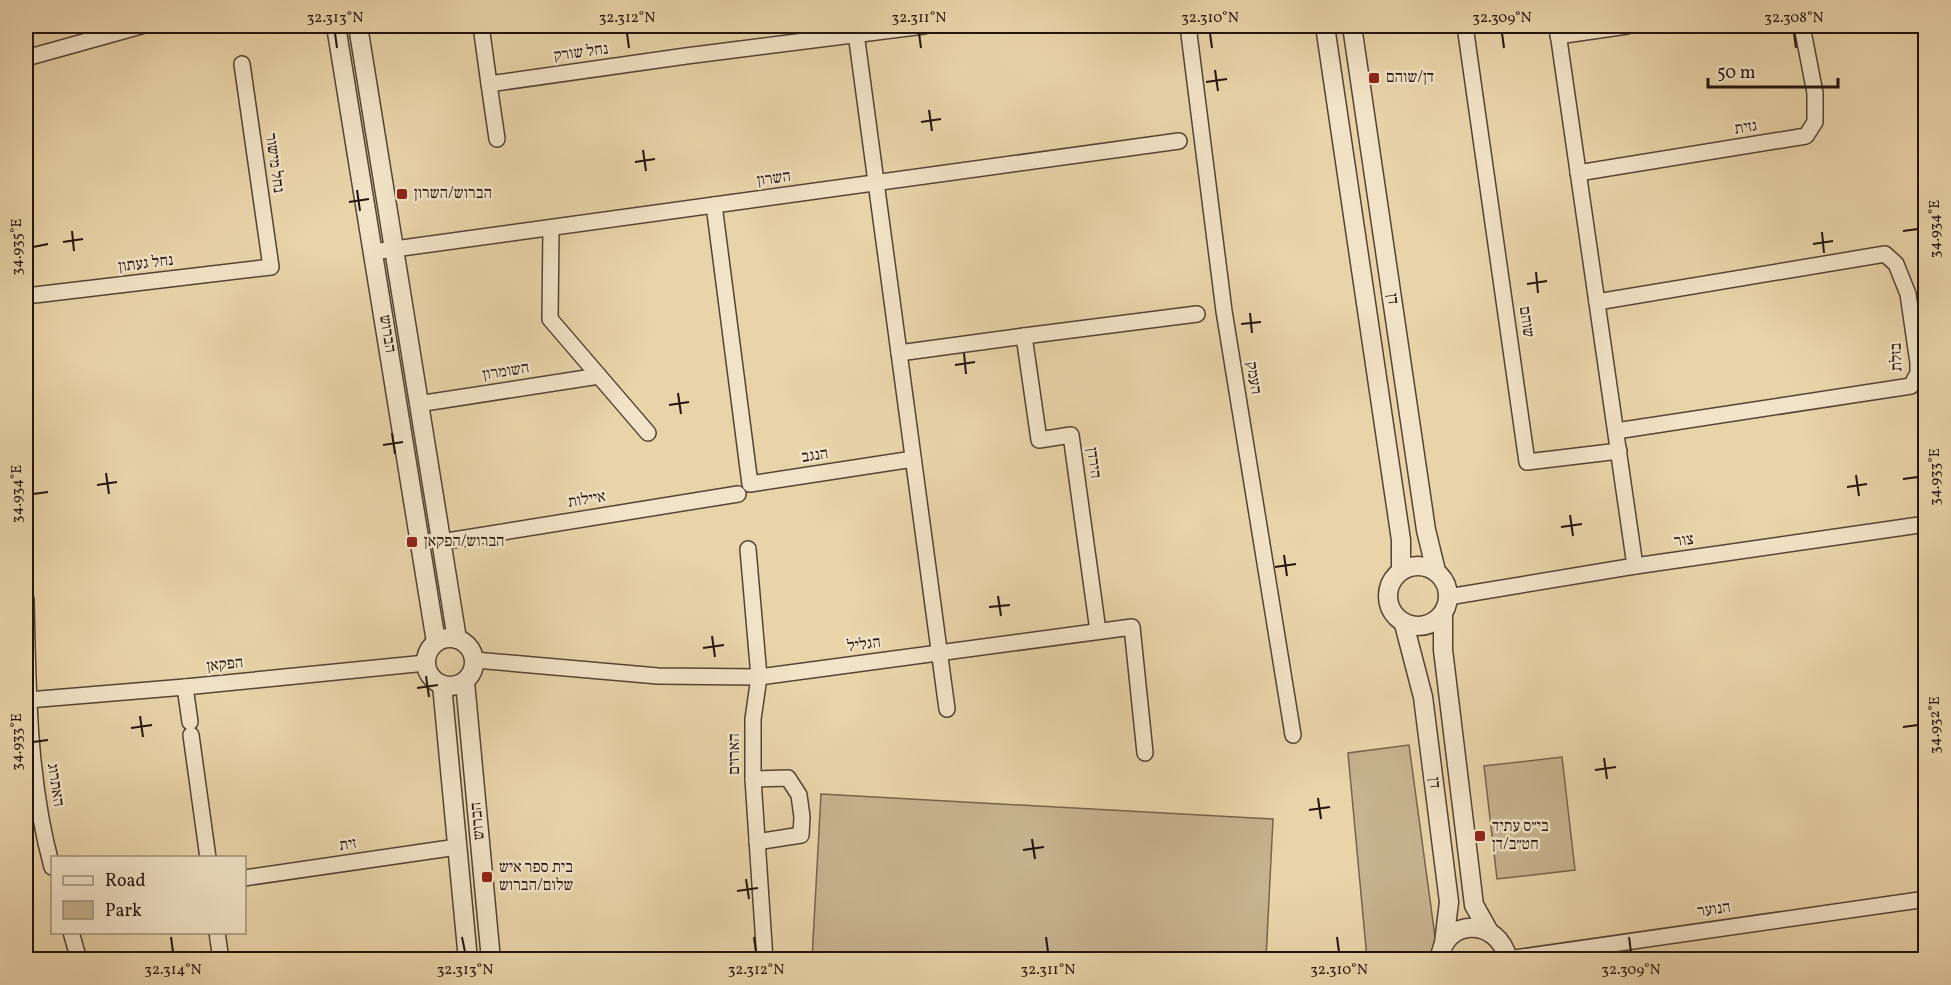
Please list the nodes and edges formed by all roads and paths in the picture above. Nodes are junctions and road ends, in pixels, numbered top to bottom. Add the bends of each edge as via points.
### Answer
1 (141, 26) edge
2 (336, 26) edge
3 (358, 26) edge
4 (481, 26) edge
5 (924, 26) edge
6 (1188, 26) edge
7 (1325, 26) edge
8 (1352, 26) edge
9 (1465, 26) edge
10 (1627, 26) edge
11 (1802, 26) edge
12 (855, 30) edge
13 (1557, 31) edge
14 (26, 58) edge
15 (242, 64) dead end
16 (489, 84) junction
17 (497, 139) dead end
18 (1179, 141) dead end
19 (1578, 174) junction
20 (876, 183) junction
21 (714, 206) junction
22 (551, 228) junction
23 (393, 249) junction
24 (374, 252) junction
25 (271, 267) joint
26 (26, 296) edge
27 (1597, 302) junction
28 (1197, 314) dead end
29 (1024, 336) junction
30 (899, 353) junction
31 (599, 376) junction
32 (418, 404) junction
33 (1616, 431) junction
34 (648, 432) dead end
35 (1619, 451) junction
36 (914, 459) junction
37 (738, 494) dead end
38 (1926, 524) edge
39 (441, 542) junction
40 (748, 549) dead end
41 (1635, 566) junction
42 (1401, 571) junction
43 (1436, 571) junction
44 (26, 599) edge
45 (1446, 605) junction
46 (1404, 624) junction
47 (1098, 632) junction
48 (457, 639) junction
49 (436, 642) junction
50 (940, 652) junction
51 (475, 660) junction
52 (426, 663) junction
53 (759, 677) junction
54 (465, 682) junction
55 (442, 685) junction
56 (185, 687) junction
57 (28, 700) junction
58 (947, 709) dead end
59 (1293, 735) dead end
60 (1145, 753) dead end
61 (753, 779) junction
62 (757, 842) junction
63 (456, 847) junction
64 (208, 856) edge
65 (51, 862) edge
66 (246, 878) edge
67 (1926, 898) edge
68 (1488, 930) junction
69 (71, 934) edge
70 (217, 934) edge
71 (1442, 951) edge
72 (1508, 959) edge
73 (79, 960) edge
74 (221, 960) edge
75 (468, 960) edge
76 (491, 960) edge
77 (765, 960) edge

1 - 14 street
2 - 24 street, הברוש
3 - 23 street, הברוש
4 - 16 street
5 - 12 street
6 - 59 street, העמק via 1224,311
7 - 42 street, דן via 1401,540
8 - 43 street, דן via 1426,530
9 - 35 street, שוהם via 1527,462
10 - 13 street
11 - 19 street, גזית via 1815,93 1815,122 1806,136
12 - 16 street, נחל שורק
12 - 20 street
13 - 19 street
15 - 25 street, נחל מישור
16 - 17 street
18 - 20 street, השרון
19 - 27 street
20 - 21 street, השרון
20 - 30 street
21 - 22 street, השרון
21 - 36 street, הנגב via 750,484
22 - 23 street, השרון
22 - 31 street via 550,319
23 - 24 street, השרון
23 - 32 street, הברוש
24 - 49 street, הברוש
25 - 26 street, נחל געתון
27 - 33 street
27 - 33 street, בזלת via 1885,254 1896,264 1908,294 1918,363 1911,386
28 - 29 street
29 - 30 street
29 - 47 street, הירדן via 1039,440 1071,435
30 - 36 street
31 - 32 street, השומרון
31 - 34 street
32 - 39 street, הברוש
33 - 35 street
35 - 41 street
36 - 50 street
37 - 39 street, איילות
38 - 41 street, צור
39 - 48 street, הברוש
40 - 53 street, הארזים
41 - 45 street, צור
42 - 43 street via 1416,565
42 - 46 street via 1388,588 1388,598 1390,609
43 - 45 street via 1447,586
44 - 57 street, האתרוג
45 - 46 street via 1436,621 1421,627
45 - 68 street, דן via 1443,650 1474,905
46 - 71 street, דן via 1423,697 1448,891
47 - 50 street, הגליל
47 - 60 street, הגליל via 1132,627
48 - 49 street
48 - 51 street via 470,647
49 - 52 street
50 - 53 street, הגליל
50 - 58 street
51 - 53 street, הגליל via 658,676
51 - 54 street
52 - 55 street via 430,676
52 - 56 street, הפקאן
53 - 61 street, הארזים via 753,719
54 - 55 street via 450,687
54 - 76 street, הברוש
55 - 63 street, הברוש
56 - 57 street, הפקאן
56 - 64 street
57 - 65 street, האתרוג via 35,780
61 - 62 street, הארזים
61 - 62 street via 788,778 799,795 802,817 801,835
62 - 77 street, הארזים
63 - 66 street, זית
63 - 75 street, הברוש
67 - 72 street, הנוער
68 - 71 street via 1475,927 1452,934
68 - 72 street, דן via 1505,947
69 - 73 street
70 - 74 street

